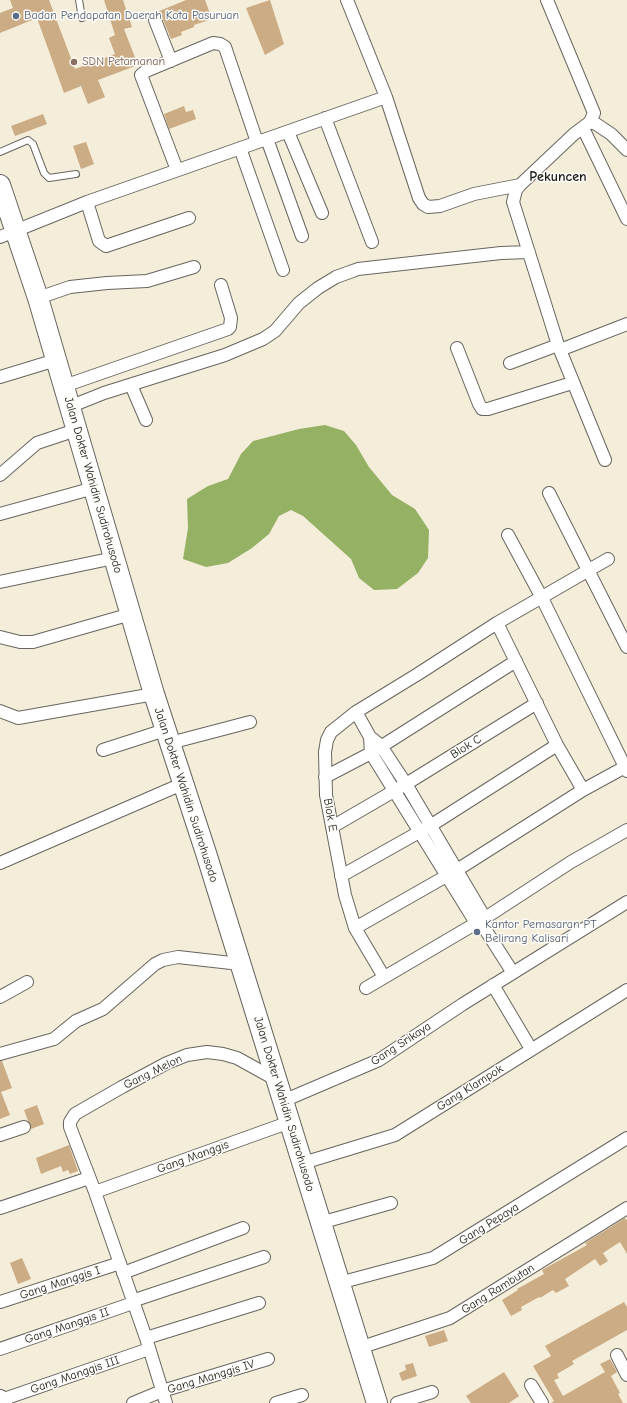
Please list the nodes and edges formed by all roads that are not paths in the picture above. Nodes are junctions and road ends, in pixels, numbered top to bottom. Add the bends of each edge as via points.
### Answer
1 (79, 0) edge
2 (347, 0) edge
3 (547, 0) edge
4 (82, 18) dead end
5 (155, 20) dead end
6 (171, 61) junction
7 (386, 97) junction
8 (325, 118) junction
9 (586, 125) junction
10 (288, 132) junction
11 (262, 140) junction
12 (240, 148) junction
13 (627, 150) edge
14 (0, 152) edge
15 (177, 170) junction
16 (76, 174) dead end
17 (0, 185) edge
18 (520, 185) junction
19 (88, 202) junction
20 (4, 209) edge
21 (322, 213) dead end
22 (189, 218) dead end
23 (627, 219) edge
24 (7, 234) edge
25 (302, 236) dead end
26 (372, 242) dead end
27 (529, 252) junction
28 (194, 267) dead end
29 (283, 270) dead end
30 (220, 285) dead end
31 (38, 298) junction
32 (627, 324) edge
33 (457, 348) dead end
34 (559, 348) junction
35 (56, 360) junction
36 (510, 363) dead end
37 (0, 377) edge
38 (572, 383) junction
39 (131, 385) junction
40 (64, 386) junction
41 (70, 407) junction
42 (146, 420) dead end
43 (76, 430) junction
44 (605, 460) dead end
45 (0, 475) edge
46 (94, 488) junction
47 (549, 493) dead end
48 (0, 514) edge
49 (508, 535) dead end
50 (114, 558) junction
51 (608, 559) dead end
52 (589, 570) junction
53 (0, 582) edge
54 (542, 598) junction
55 (131, 614) junction
56 (497, 623) junction
57 (0, 637) edge
58 (627, 647) edge
59 (516, 661) junction
60 (154, 694) junction
61 (537, 703) junction
62 (0, 711) edge
63 (356, 712) junction
64 (250, 722) dead end
65 (168, 737) junction
66 (557, 746) junction
67 (376, 749) junction
68 (103, 750) dead end
69 (626, 768) edge
70 (325, 777) junction
71 (182, 784) junction
72 (406, 784) junction
73 (583, 790) junction
74 (395, 791) junction
75 (332, 827) junction
76 (425, 829) junction
77 (627, 830) edge
78 (0, 864) edge
79 (457, 870) junction
80 (446, 875) junction
81 (340, 876) junction
82 (627, 902) edge
83 (482, 923) junction
84 (355, 928) junction
85 (240, 964) junction
86 (513, 973) junction
87 (384, 977) junction
88 (27, 982) dead end
89 (493, 985) junction
90 (366, 988) dead end
91 (627, 990) edge
92 (0, 997) edge
93 (531, 1049) junction
94 (0, 1053) edge
95 (275, 1078) junction
96 (283, 1101) junction
97 (290, 1122) junction
98 (24, 1127) dead end
99 (0, 1135) edge
100 (627, 1138) edge
101 (303, 1163) junction
102 (88, 1178) junction
103 (95, 1192) junction
104 (391, 1203) dead end
105 (0, 1208) edge
106 (627, 1208) edge
107 (320, 1222) junction
108 (243, 1228) dead end
109 (264, 1257) dead end
110 (122, 1268) junction
111 (339, 1284) junction
112 (0, 1302) edge
113 (133, 1302) junction
114 (259, 1303) dead end
115 (148, 1344) junction
116 (359, 1348) junction
117 (0, 1349) edge
118 (617, 1355) dead end
119 (268, 1359) dead end
120 (627, 1374) edge
121 (531, 1385) dead end
122 (432, 1392) dead end
123 (302, 1395) dead end
124 (164, 1397) edge
125 (1, 1401) edge
126 (133, 1403) edge
127 (276, 1403) edge
128 (377, 1403) edge
129 (397, 1403) edge
130 (542, 1403) edge

1 - 4 lane
2 - 7 street
3 - 9 street via 594,112
5 - 6 street
6 - 11 street via 213,44 220,44 225,48
6 - 15 street via 141,75
7 - 8 street
7 - 18 street via 419,198 425,205 440,206 474,194
8 - 10 street
8 - 26 street
9 - 13 street via 596,124
9 - 18 street
9 - 23 street
10 - 11 street
10 - 21 street
11 - 12 street
11 - 25 street
12 - 15 street
12 - 29 street
14 - 16 lane via 28,140 33,144 44,173 49,178
15 - 19 street
17 - 20 main road, Jalan Dokter Wahidin Sudirohusodo
18 - 27 street via 513,202
19 - 22 street via 99,241 106,246
19 - 24 street
20 - 24 main road, Jalan Dokter Wahidin Sudirohusodo
24 - 31 main road, Jalan Dokter Wahidin Sudirohusodo
27 - 34 street
27 - 39 street via 358,269 336,277 318,288 263,339 225,355
28 - 31 street via 147,281 70,287
30 - 40 street via 231,318 228,329
31 - 35 main road, Jalan Dokter Wahidin Sudirohusodo
32 - 34 street
33 - 38 street via 482,409
34 - 36 street
34 - 38 street
35 - 37 street
35 - 40 main road, Jalan Dokter Wahidin Sudirohusodo
38 - 44 street
39 - 41 street
39 - 42 street
40 - 41 main road, Jalan Dokter Wahidin Sudirohusodo
41 - 43 main road, Jalan Dokter Wahidin Sudirohusodo
43 - 45 street via 37,443
43 - 46 main road, Jalan Dokter Wahidin Sudirohusodo
46 - 48 street
46 - 50 main road, Jalan Dokter Wahidin Sudirohusodo
47 - 52 street
49 - 54 street
50 - 53 street
50 - 55 main road, Jalan Dokter Wahidin Sudirohusodo
51 - 52 street, Blok E
52 - 54 street, Blok E
52 - 58 street
54 - 56 street, Blok E
54 - 69 street
55 - 57 street via 33,642
55 - 60 main road, Jalan Dokter Wahidin Sudirohusodo
56 - 59 street
56 - 63 street, Blok E
59 - 61 street
59 - 67 street
60 - 62 street via 18,718
60 - 65 main road, Jalan Dokter Wahidin Sudirohusodo
61 - 66 street
61 - 72 street, Blok C
63 - 67 street
63 - 70 street, Blok E via 331,732 327,740
64 - 65 street
65 - 68 street
65 - 71 main road, Jalan Dokter Wahidin Sudirohusodo
66 - 73 street
66 - 76 street
67 - 70 street
67 - 72 street
67 - 74 street
69 - 73 street
70 - 75 street, Blok E
71 - 78 street
71 - 85 main road, Jalan Dokter Wahidin Sudirohusodo
72 - 74 street, Blok C
72 - 76 street
73 - 79 street
74 - 75 street, Blok C
74 - 76 street
75 - 81 street, Blok E
76 - 79 street
76 - 80 street
76 - 81 street
77 - 83 street via 571,862
79 - 80 street
79 - 83 street
80 - 83 street
80 - 84 street
81 - 84 street, Blok E
82 - 86 street, Gang Srikaya
83 - 86 street
83 - 87 street
84 - 87 street, Blok E
85 - 94 street via 178,957 163,960 103,1009 76,1021 54,1039
85 - 95 main road, Jalan Dokter Wahidin Sudirohusodo
86 - 89 street, Gang Srikaya
87 - 90 street
88 - 92 street
89 - 93 street
89 - 96 street, Gang Srikaya via 369,1065
91 - 93 street, Gang Klampok
93 - 101 street, Gang Klampok via 391,1136
95 - 96 main road, Jalan Dokter Wahidin Sudirohusodo
95 - 102 street, Gang Melon via 237,1058 223,1054 206,1052 187,1055 167,1063 75,1114 70,1122 71,1131
96 - 97 main road, Jalan Dokter Wahidin Sudirohusodo
97 - 101 main road, Jalan Dokter Wahidin Sudirohusodo
97 - 103 street, Gang Manggis
98 - 99 street
100 - 111 street, Gang Pepaya via 428,1259
101 - 107 main road, Jalan Dokter Wahidin Sudirohusodo
102 - 103 street
102 - 105 street
103 - 110 street
104 - 107 street
106 - 116 street, Gang Rambutan via 445,1320
107 - 111 main road, Jalan Dokter Wahidin Sudirohusodo
108 - 110 street, Gang Manggis I
109 - 113 street, Gang Manggis II
110 - 112 street, Gang Manggis I
110 - 113 street
111 - 116 main road, Jalan Dokter Wahidin Sudirohusodo
113 - 115 street
113 - 117 street, Gang Manggis II
114 - 115 street, Gang Manggis III
115 - 124 street
115 - 125 street, Gang Manggis III
116 - 128 main road, Jalan Dokter Wahidin Sudirohusodo
118 - 120 street
119 - 124 street, Gang Manggis IV
121 - 130 street
122 - 129 street
123 - 127 street
124 - 126 street, Gang Manggis IV

